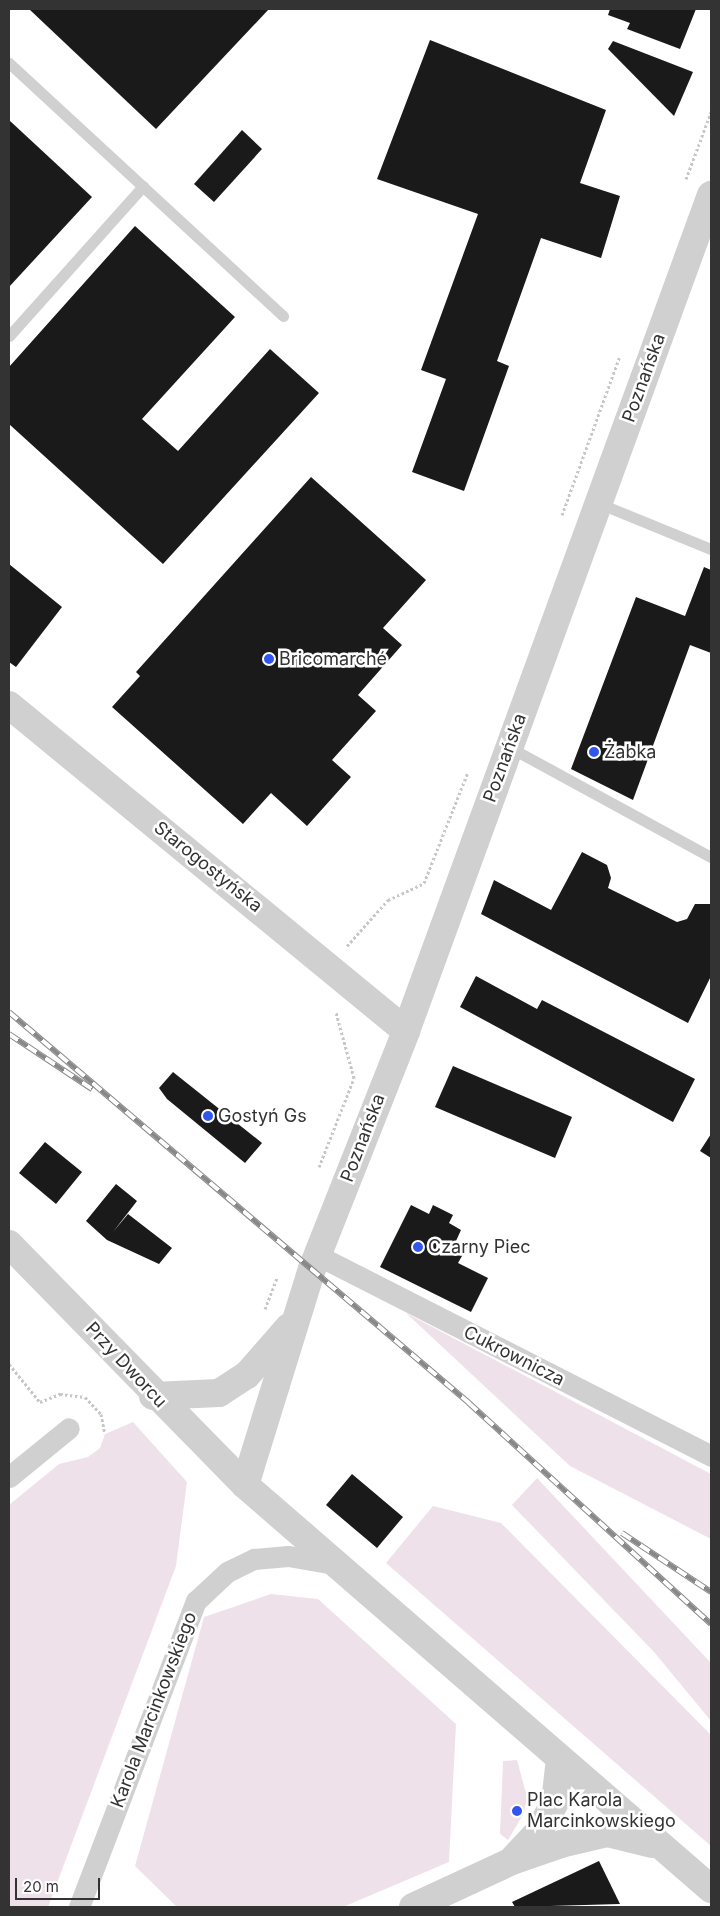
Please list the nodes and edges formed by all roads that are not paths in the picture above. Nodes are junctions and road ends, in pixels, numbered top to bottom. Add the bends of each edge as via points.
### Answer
1 (9, 63) edge
2 (143, 186) junction
3 (711, 195) edge
4 (283, 316) dead end
5 (9, 336) edge
6 (598, 503) junction
7 (711, 549) edge
8 (9, 705) edge
9 (509, 747) junction
10 (711, 857) edge
11 (406, 1031) junction
12 (9, 1244) edge
13 (317, 1255) junction
14 (295, 1320) junction
15 (153, 1396) junction
16 (69, 1428) dead end
17 (711, 1456) edge
18 (9, 1477) edge
19 (245, 1485) junction
20 (335, 1564) junction
21 (560, 1759) junction
22 (666, 1850) junction
23 (512, 1861) junction
24 (711, 1889) edge
25 (82, 1905) edge
26 (413, 1907) edge

1 - 2 lane
2 - 4 lane
2 - 5 lane
3 - 6 street, Poznańska
6 - 7 lane
6 - 9 street, Poznańska
8 - 11 street, Starogostyńska
9 - 10 lane
9 - 11 street, Poznańska
11 - 13 street, Poznańska
12 - 15 street, Przy Dworcu
13 - 14 street, Poznańska
13 - 17 street, Cukrownicza
14 - 15 street, Poznańska via 234,1385 204,1396
14 - 19 street, Poznańska
15 - 19 street, Przy Dworcu
16 - 18 street
19 - 20 street
20 - 21 street
20 - 25 street, Karola Marcinkowskiego via 288,1556 254,1559 227,1572 196,1601
21 - 22 street
21 - 23 street via 555,1802 539,1830
22 - 23 street via 636,1837 607,1833
22 - 24 street
23 - 26 street

